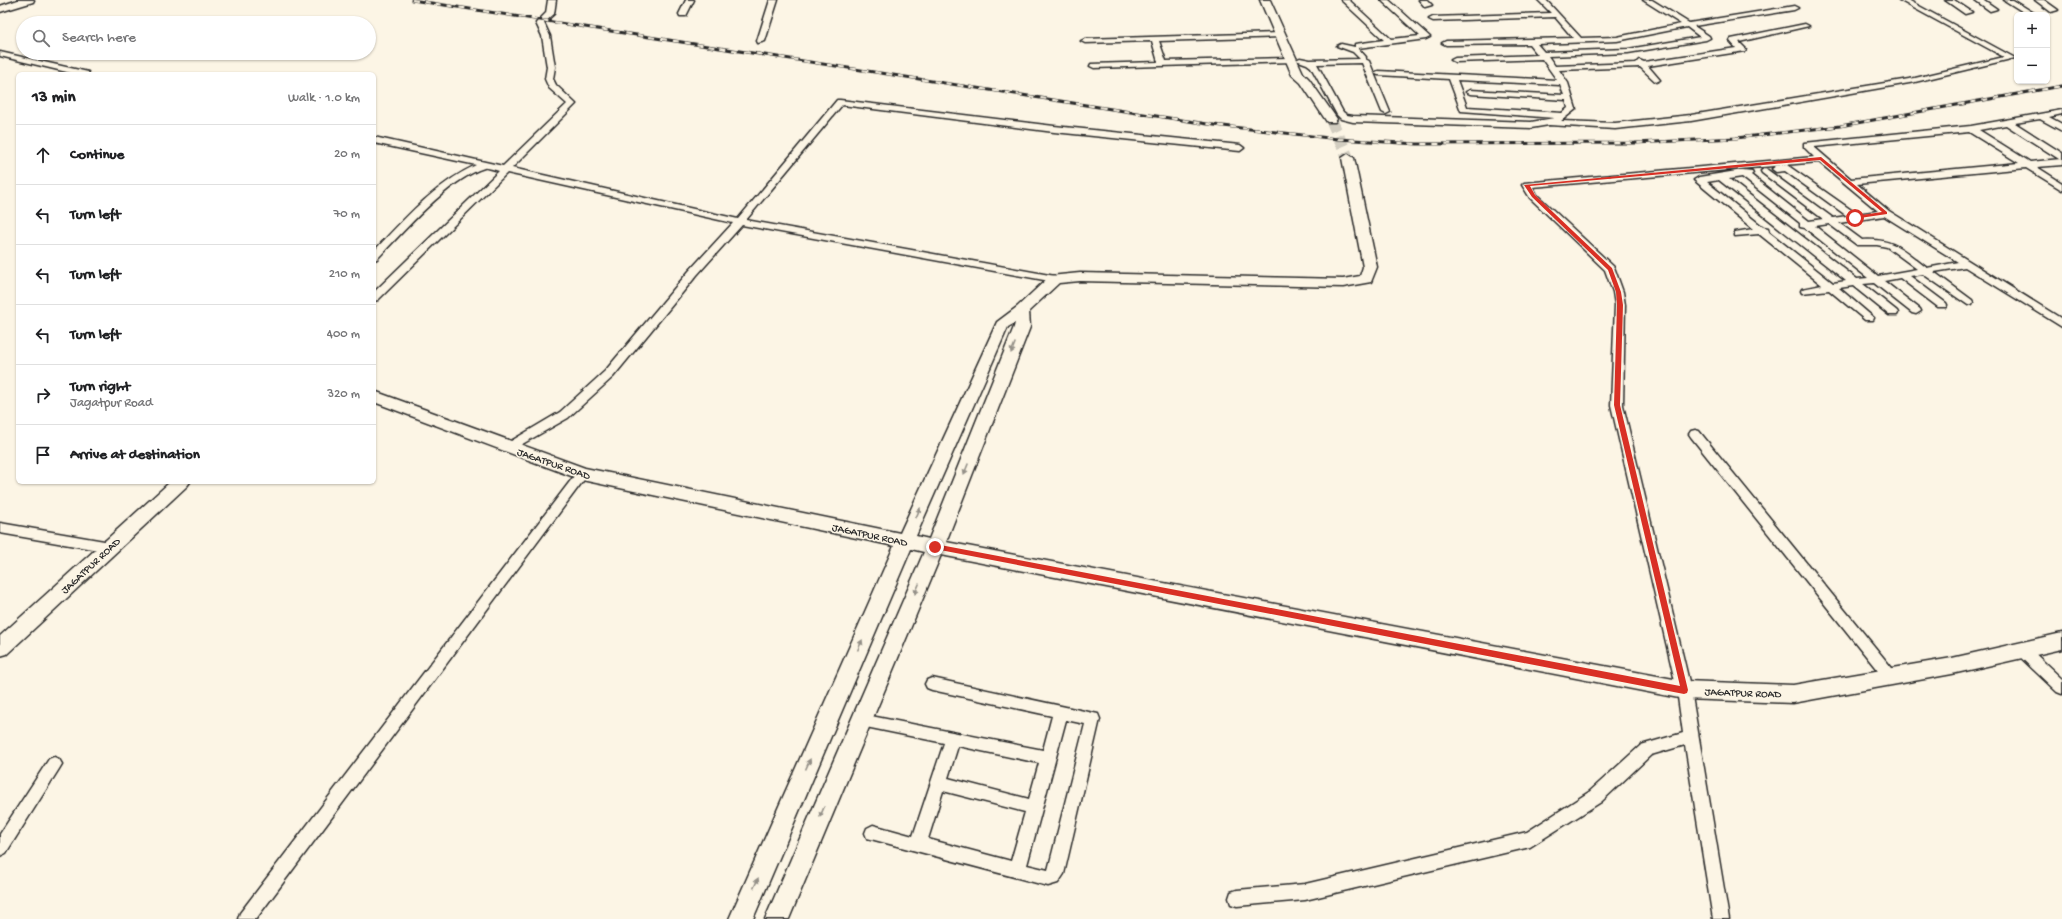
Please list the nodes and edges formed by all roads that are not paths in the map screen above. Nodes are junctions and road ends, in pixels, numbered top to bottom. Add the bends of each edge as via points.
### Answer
1 (23, 0) edge
2 (28, 0) edge
3 (552, 0) edge
4 (690, 0) edge
5 (774, 0) edge
6 (1265, 0) edge
7 (1276, 0) edge
8 (1345, 0) edge
9 (1385, 0) edge
10 (1542, 0) edge
11 (1647, 0) edge
12 (1903, 0) edge
13 (1949, 0) edge
14 (1979, 0) edge
15 (2008, 0) edge
16 (2039, 0) edge
17 (0, 8) edge
18 (1794, 8) dead end
19 (1993, 9) dead end
20 (2054, 10) dead end
21 (1968, 12) dead end
22 (2028, 12) edge
23 (683, 14) dead end
24 (1557, 15) junction
25 (1432, 19) dead end
26 (1688, 25) junction
27 (1805, 26) dead end
28 (1280, 35) junction
29 (1155, 39) junction
30 (1579, 40) junction
31 (1617, 40) junction
32 (761, 41) dead end
33 (1085, 41) dead end
34 (1390, 42) junction
35 (1531, 42) junction
36 (1446, 43) dead end
37 (1341, 46) dead end
38 (1358, 46) dead end
39 (1628, 51) junction
40 (0, 54) edge
41 (1543, 56) junction
42 (16, 58) edge
43 (26, 60) edge
44 (1300, 60) junction
45 (1455, 60) dead end
46 (1365, 61) junction
47 (1163, 64) junction
48 (1642, 65) junction
49 (1094, 66) dead end
50 (1554, 68) junction
51 (76, 72) edge
52 (1378, 73) dead end
53 (1452, 77) junction
54 (1656, 80) dead end
55 (1564, 83) junction
56 (1470, 92) dead end
57 (1570, 98) junction
58 (1464, 109) junction
59 (1386, 112) dead end
60 (2062, 112) edge
61 (1564, 116) junction
62 (2041, 116) junction
63 (1331, 119) tunnel mouth
64 (1468, 122) junction
65 (2007, 122) junction
66 (1550, 123) junction
67 (2062, 128) edge
68 (1971, 129) junction
69 (376, 140) edge
70 (1240, 148) dead end
71 (2062, 157) edge
72 (1348, 158) tunnel mouth
73 (1821, 159) junction
74 (2062, 162) edge
75 (484, 165) junction
76 (2027, 165) junction
77 (505, 170) junction
78 (1765, 170) junction
79 (1743, 174) junction
80 (1722, 177) junction
81 (1850, 182) junction
82 (2062, 187) edge
83 (1886, 213) junction
84 (1855, 218) junction
85 (1832, 221) junction
86 (740, 222) junction
87 (1807, 224) junction
88 (1785, 227) junction
89 (1761, 231) junction
90 (1738, 234) dead end
91 (376, 255) edge
92 (1966, 264) junction
93 (1924, 270) junction
94 (1902, 275) junction
95 (1055, 278) junction
96 (1875, 279) junction
97 (1854, 283) junction
98 (1830, 287) junction
99 (1806, 290) dead end
100 (376, 296) edge
101 (1968, 302) dead end
102 (1942, 305) dead end
103 (1022, 310) junction
104 (1916, 311) dead end
105 (1893, 313) dead end
106 (1869, 318) dead end
107 (2062, 324) edge
108 (973, 389) junction
109 (995, 394) junction
110 (376, 397) edge
111 (1695, 434) dead end
112 (510, 447) junction
113 (582, 474) junction
114 (179, 484) edge
115 (0, 528) edge
116 (905, 541) junction
117 (110, 547) junction
118 (935, 547) junction
119 (2062, 641) edge
120 (0, 648) edge
121 (2022, 650) junction
122 (1890, 677) junction
123 (932, 684) dead end
124 (2062, 688) edge
125 (1684, 690) junction
126 (1061, 712) junction
127 (861, 720) junction
128 (1692, 737) junction
129 (953, 739) junction
130 (1048, 758) junction
131 (54, 764) dead end
132 (938, 783) junction
133 (1034, 807) junction
134 (873, 833) dead end
135 (918, 844) junction
136 (0, 848) edge
137 (1017, 870) junction
138 (1237, 898) dead end
139 (246, 919) edge
140 (741, 919) edge
141 (777, 919) edge
142 (1721, 919) edge

1 - 17 street
2 - 17 street
3 - 77 street via 550,14 540,23 546,36 551,67 549,79 552,86 572,104
4 - 23 street
5 - 32 street
6 - 28 street
7 - 44 street
8 - 34 street
9 - 34 street via 1426,37
10 - 24 street
11 - 26 street
12 - 66 street via 2012,58 1915,80 1691,118 1615,126
13 - 21 street
14 - 19 street
15 - 22 street
16 - 20 street
18 - 26 street
24 - 25 street
24 - 30 street
26 - 31 street
26 - 39 street via 1706,38
27 - 48 street via 1734,41 1742,49
28 - 29 street
28 - 44 street
29 - 33 street
29 - 47 street
30 - 31 street
30 - 35 street
31 - 39 street
34 - 38 street
35 - 36 street
35 - 41 street
37 - 46 street via 1356,50
39 - 41 street
39 - 48 street
40 - 42 street
41 - 45 street
41 - 50 street
43 - 51 street
44 - 46 street
44 - 47 street
44 - 63 street via 1298,75
44 - 64 street via 1344,117 1364,120
46 - 59 street
47 - 49 street
48 - 50 street
48 - 54 street
50 - 55 street
52 - 53 street
53 - 55 street
53 - 58 street
55 - 57 street
56 - 57 street
57 - 61 street via 1572,108
58 - 61 street
58 - 64 street
60 - 62 street
61 - 66 street
62 - 65 street
62 - 67 street
64 - 66 street via 1531,125
65 - 68 street
65 - 71 street
68 - 73 street via 1807,145
68 - 76 street
69 - 75 street
70 - 86 street via 1054,129 840,102
72 - 95 street via 1370,267 1366,279 1343,283
73 - 81 street
73 - 125 street via 1527,185 1533,196 1610,269 1618,292 1620,305 1617,405
74 - 76 street
75 - 77 street
75 - 91 street via 458,177 410,218
76 - 81 street
76 - 82 street
77 - 86 street
77 - 100 street
78 - 79 street
78 - 84 street via 1787,168
78 - 85 street
79 - 80 street
79 - 87 street
80 - 88 street
80 - 89 street via 1699,180
81 - 83 street
83 - 84 street
83 - 92 street
84 - 85 street
85 - 87 street
85 - 93 street via 1860,243 1877,242 1890,245
86 - 95 street
86 - 112 street via 693,273 609,374 564,415
87 - 88 street
87 - 96 street
88 - 89 street
88 - 97 street
89 - 90 street
89 - 98 street
92 - 93 street
92 - 107 street
93 - 94 street
93 - 101 street
94 - 96 street
94 - 102 street
95 - 103 street
96 - 97 street
96 - 104 street
97 - 98 street
97 - 105 street
98 - 99 street
98 - 106 street
103 - 108 street via 1002,325
103 -> 109 street via 1022,327
108 - 109 street
116 -> 108 street
109 -> 118 street
110 - 112 street, JAGATPUR ROAD
111 - 122 street
112 - 113 street, JAGATPUR ROAD
113 - 116 street, JAGATPUR ROAD
113 - 139 street
114 - 117 street, JAGATPUR ROAD
115 - 117 street
116 - 118 street, JAGATPUR ROAD
140 -> 116 street
117 - 120 street, JAGATPUR ROAD
118 - 125 street, JAGATPUR ROAD
118 -> 127 street
119 - 121 street, JAGATPUR ROAD
121 - 122 street, JAGATPUR ROAD
121 - 124 street
122 - 125 street, JAGATPUR ROAD via 1793,694
123 - 126 street
125 - 128 street
126 - 130 street
126 - 137 street via 1090,718 1093,722 1056,874 1048,878
127 - 129 street
127 -> 141 street
128 - 138 street via 1646,750 1595,797 1530,839 1305,892
128 - 142 street
129 - 130 street
129 - 132 street
130 - 133 street
131 - 136 street
132 - 133 street
132 - 135 street
133 - 137 street
134 - 135 street
135 - 137 street

